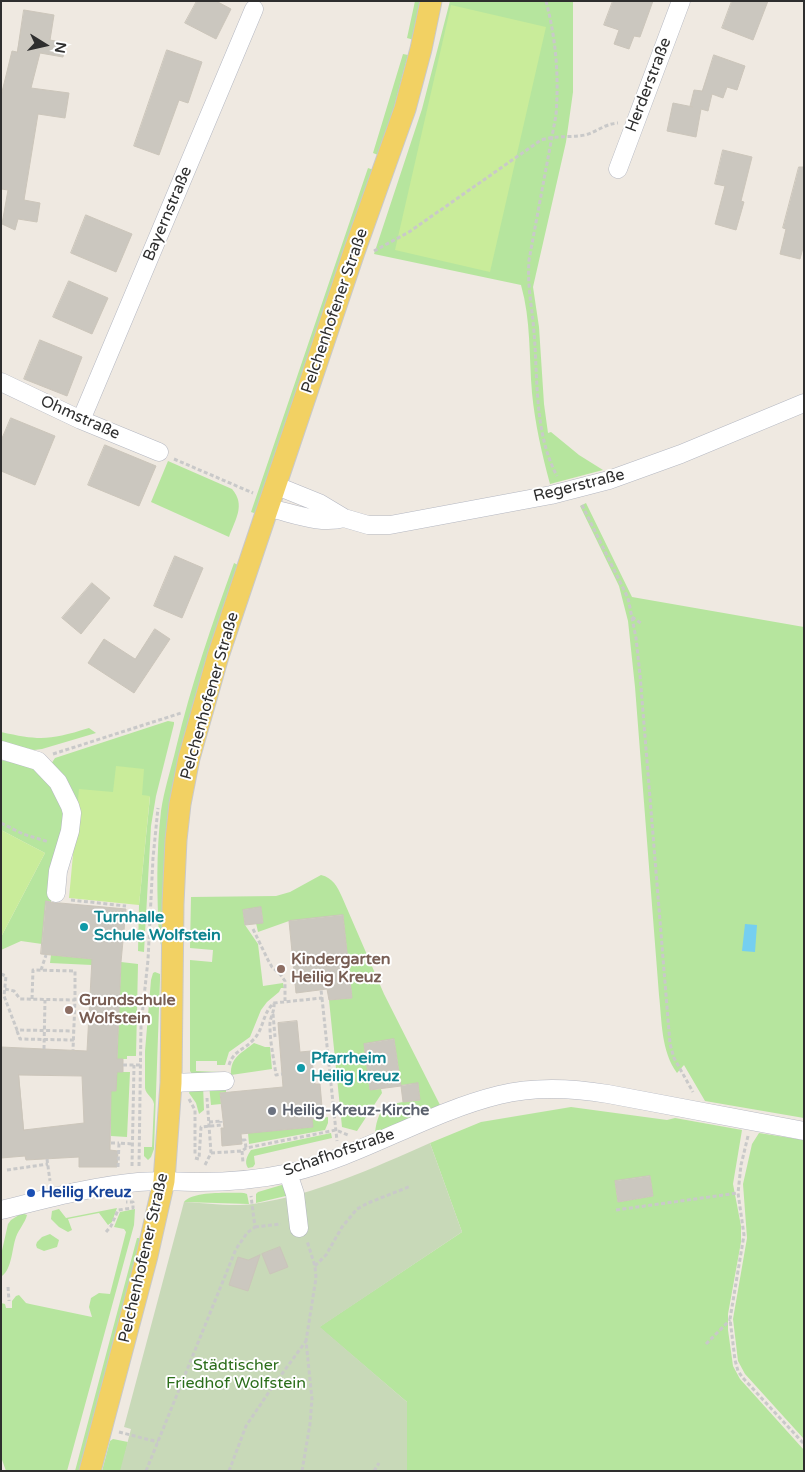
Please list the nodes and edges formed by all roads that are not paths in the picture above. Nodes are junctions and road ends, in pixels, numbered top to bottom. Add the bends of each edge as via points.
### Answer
1 (431, 1) edge
2 (681, 1) edge
3 (254, 9) dead end
4 (618, 169) dead end
5 (1, 382) edge
6 (804, 403) edge
7 (81, 420) junction
8 (158, 452) road end
9 (276, 486) junction
10 (269, 508) junction
11 (344, 518) junction
12 (1, 750) edge
13 (61, 896) road end
14 (227, 1076) road end
15 (171, 1083) junction
16 (804, 1131) edge
17 (288, 1173) junction
18 (164, 1181) junction
19 (1, 1210) edge
20 (299, 1228) road end
21 (90, 1471) edge

1 - 9 main road, Pelchenhofener Straße via 405,109
2 - 4 street, Herderstraße
3 - 7 street, Bayernstraße
5 - 7 street, Ohmstraße
6 - 11 street, Regerstraße via 644,468 570,490 390,525 368,525
7 - 8 street, Ohmstraße
9 - 10 main road, Pelchenhofener Straße
9 - 11 street, Regerstraße via 319,503
10 - 11 street, Regerstraße via 320,520
10 - 15 main road, Pelchenhofener Straße via 218,656 193,742 182,795 174,878
12 - 13 street via 38,761 58,782 70,806 70,831 58,871
14 - 15 street
15 - 18 main road, Pelchenhofener Straße
16 - 17 street, Schafhofstraße via 579,1089 537,1090 499,1095 467,1105 338,1157
17 - 18 street, Schafhofstraße via 215,1182
17 - 20 street via 295,1194
18 - 19 street, Schafhofstraße via 104,1187
18 - 21 main road, Pelchenhofener Straße

